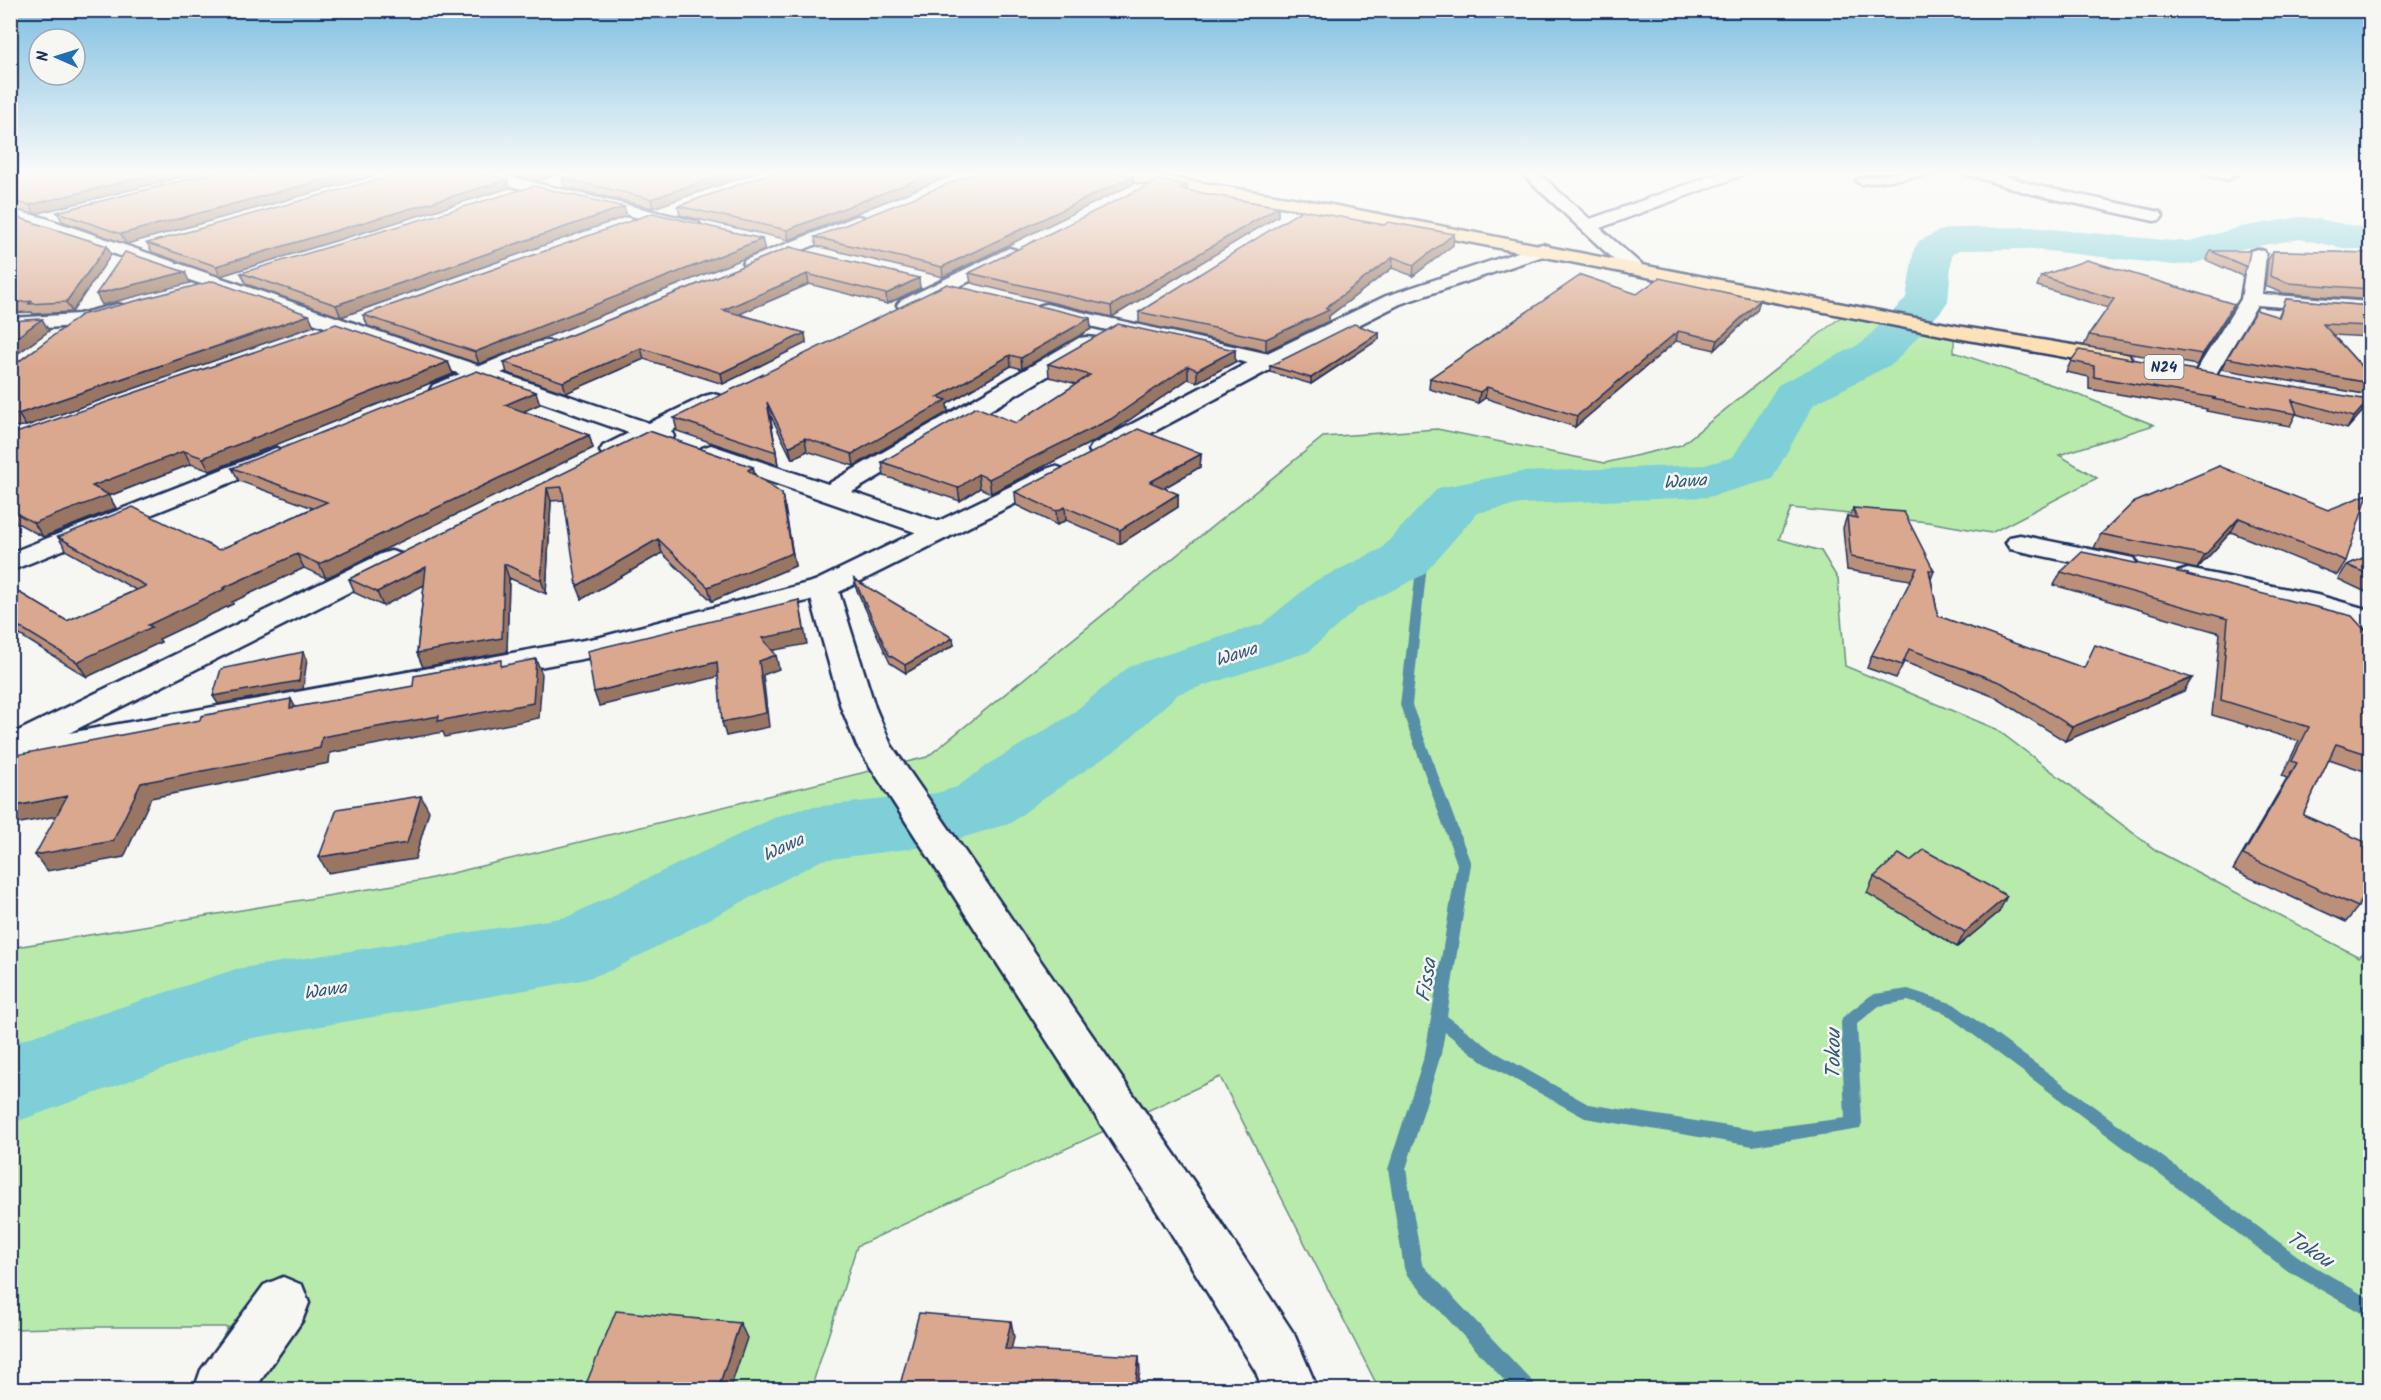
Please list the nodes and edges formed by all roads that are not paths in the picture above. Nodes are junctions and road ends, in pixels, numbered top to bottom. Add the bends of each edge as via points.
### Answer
1 (83, 236) edge
2 (820, 236) edge
3 (1470, 236) edge
4 (1599, 236) edge
5 (755, 241) edge
6 (1030, 244) edge
7 (151, 245) edge
8 (789, 249) junction
9 (1542, 250) junction
10 (128, 251) junction
11 (2257, 255) dead end
12 (823, 257) edge
13 (1636, 270) junction
14 (114, 271) edge
15 (734, 271) edge
16 (245, 277) edge
17 (912, 278) edge
18 (222, 283) junction
19 (956, 289) junction
20 (189, 292) edge
21 (2251, 299) junction
22 (93, 300) dead end
23 (1024, 305) edge
24 (134, 306) edge
25 (1145, 308) edge
26 (2370, 308) edge
27 (376, 313) edge
28 (882, 317) edge
29 (79, 320) junction
30 (10, 324) edge
31 (342, 325) junction
32 (1115, 326) junction
33 (309, 337) edge
34 (569, 338) edge
35 (54, 340) edge
36 (1269, 361) junction
37 (2146, 364) edge
38 (2182, 370) edge
39 (481, 373) junction
40 (2205, 374) junction
41 (2227, 378) edge
42 (735, 390) edge
43 (427, 395) edge
44 (650, 432) junction
45 (295, 448) edge
46 (586, 464) edge
47 (830, 494) junction
48 (939, 531) junction
49 (2020, 543) dead end
50 (416, 548) edge
51 (10, 563) edge
52 (823, 588) junction
53 (2370, 620) edge
54 (10, 749) edge
55 (10, 755) edge
56 (283, 1303) dead end
57 (221, 1389) edge
58 (1290, 1389) edge

1 - 10 street
2 - 8 street
3 - 9 main road, N24
4 - 13 street
5 - 8 street
6 - 19 street
7 - 10 street
8 - 12 street
8 - 15 street
9 - 13 main road, N24
9 - 36 street via 1393,300
10 - 14 street
10 - 18 street
11 - 21 street
13 - 37 main road, N24
16 - 18 street
17 - 19 street
18 - 20 street
18 - 31 street
19 - 28 street
21 - 26 street
21 - 40 street
22 - 29 street
23 - 32 street
24 - 29 street
25 - 32 street
27 - 31 street
29 - 30 street
29 - 35 street
31 - 33 street
31 - 39 street
32 - 36 street
32 - 47 street
34 - 39 street
36 - 48 street
38 - 40 main road, N24
39 - 43 street
39 - 44 street
40 - 41 main road, N24
42 - 44 street
44 - 46 street
44 - 47 street
45 - 51 street
47 - 48 street
48 - 52 street
49 - 53 street via 2317,604
50 - 54 street
52 - 55 street via 603,646
52 - 58 street via 873,746 1189,1217 1275,1353
56 - 57 street

